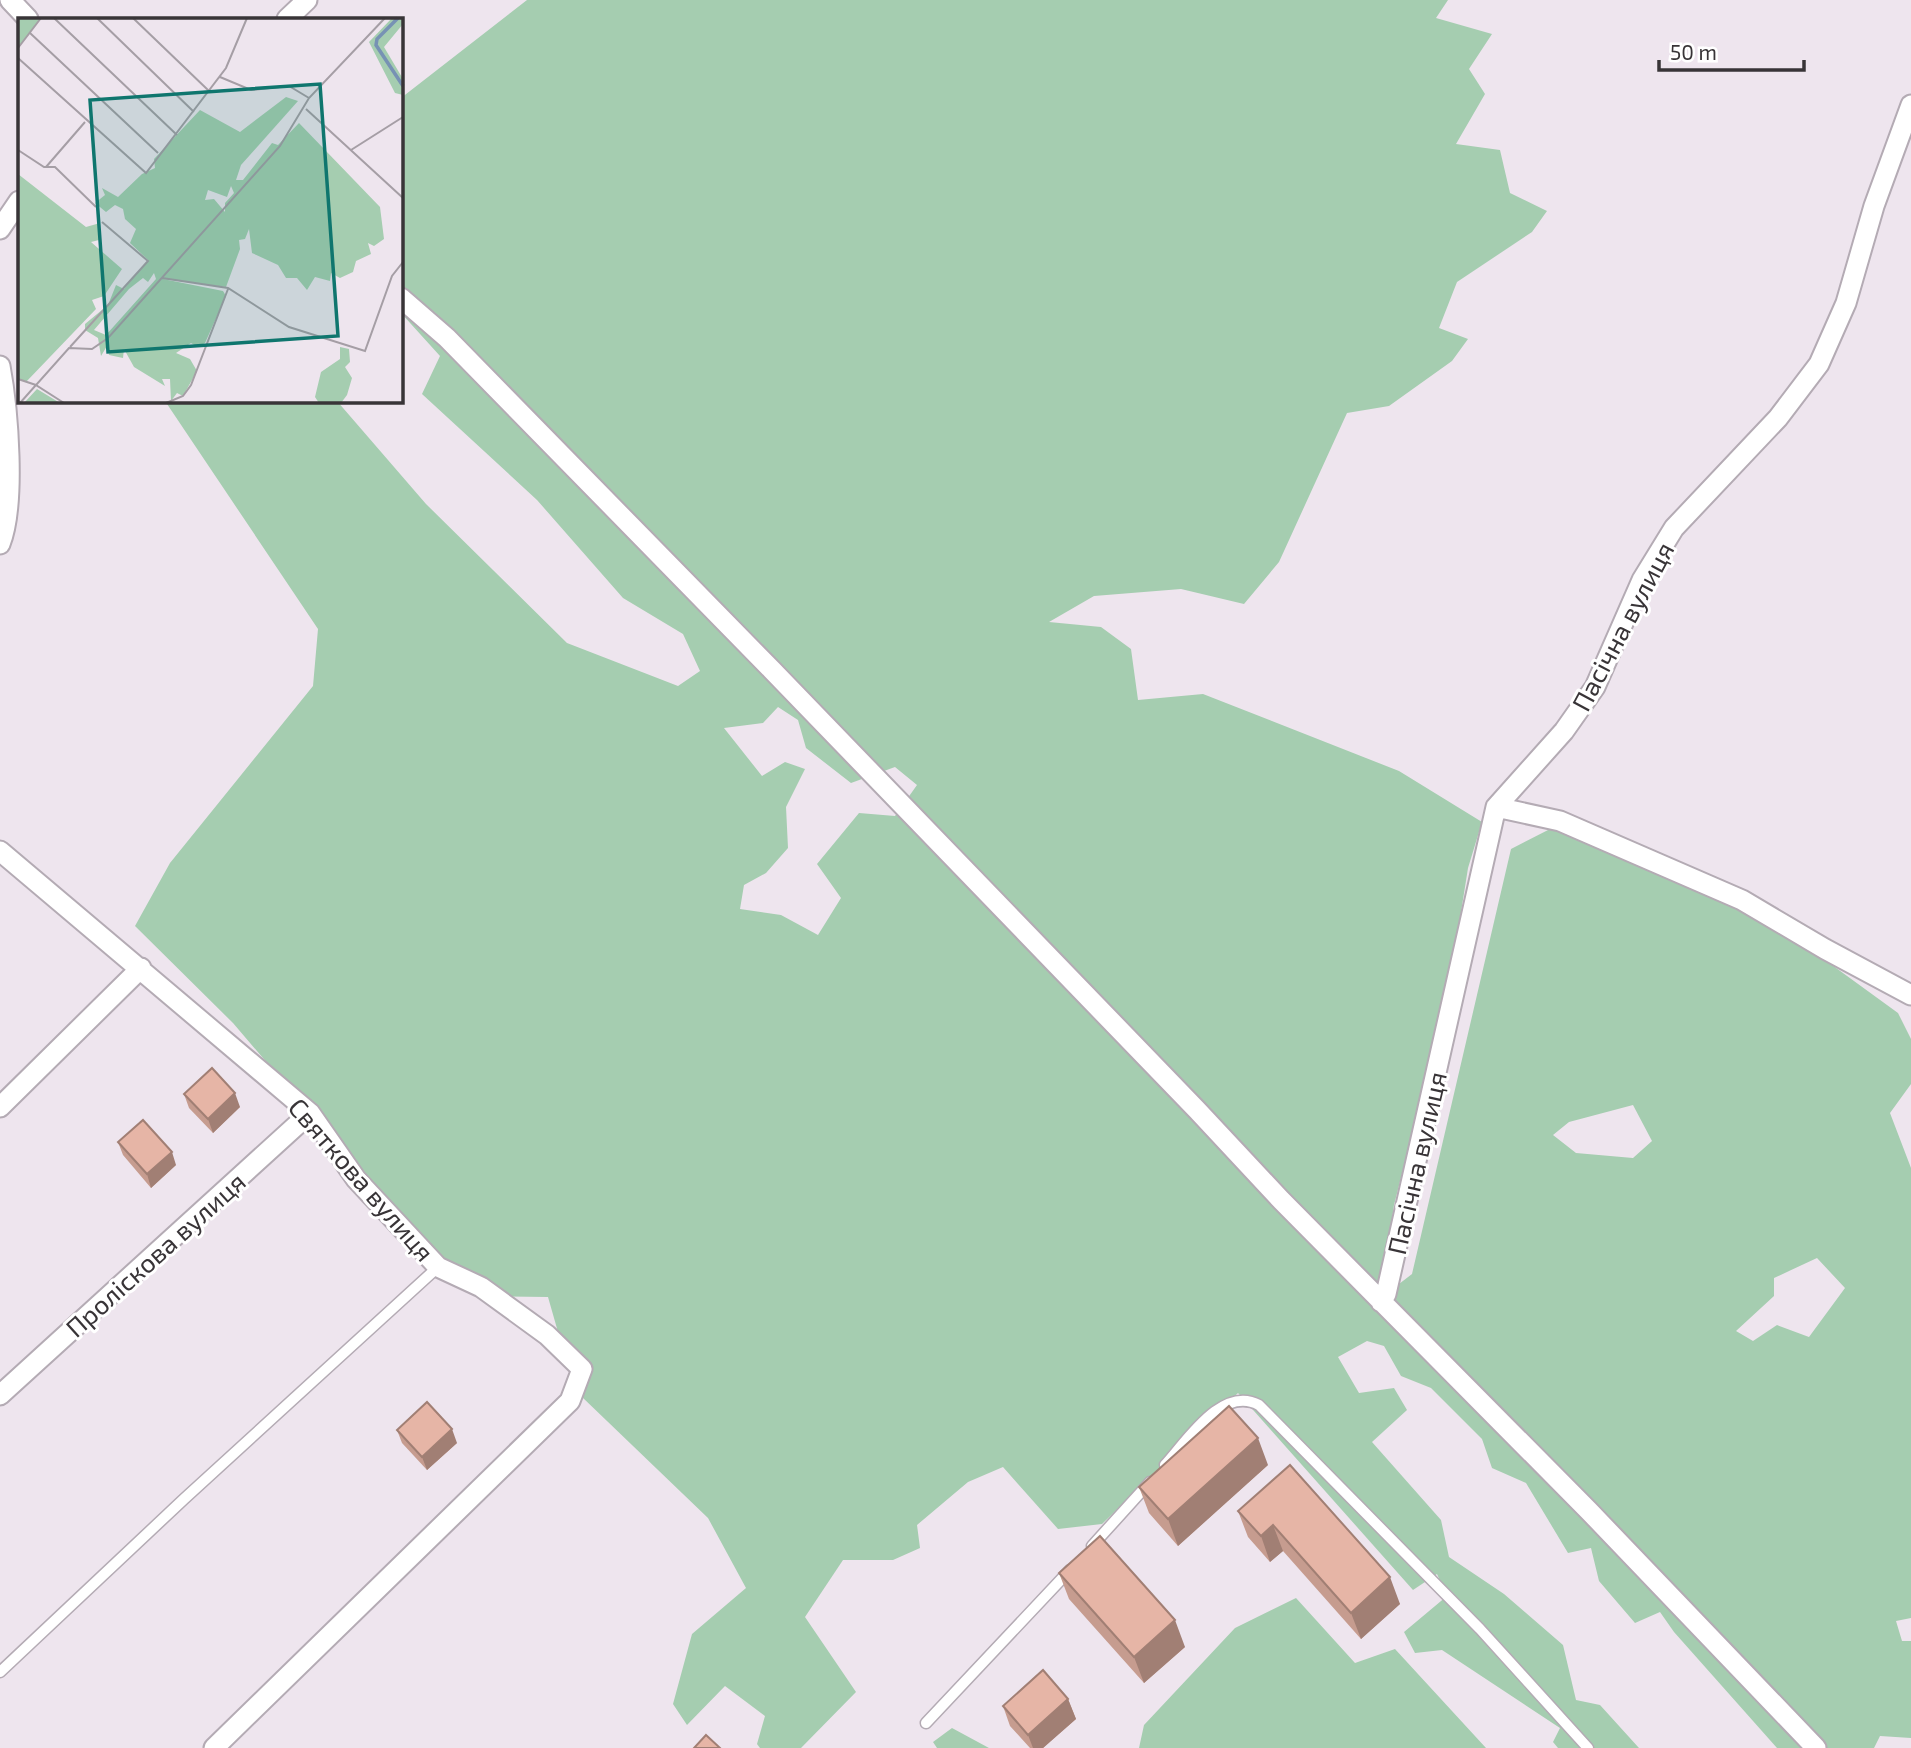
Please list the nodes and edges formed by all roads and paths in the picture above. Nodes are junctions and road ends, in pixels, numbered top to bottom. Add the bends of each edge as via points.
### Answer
1 (10, 0) edge
2 (307, 0) edge
3 (27, 18) edge
4 (288, 18) edge
5 (1911, 105) edge
6 (18, 202) edge
7 (0, 229) edge
8 (402, 299) edge
9 (0, 366) edge
10 (0, 544) edge
11 (1496, 807) junction
12 (0, 851) edge
13 (141, 968) junction
14 (1911, 995) edge
15 (0, 1107) edge
16 (310, 1113) junction
17 (438, 1267) junction
18 (1381, 1302) junction
19 (0, 1395) edge
20 (1087, 1552) edge
21 (1078, 1562) edge
22 (0, 1672) edge
23 (926, 1723) dead end
24 (214, 1748) edge
25 (1588, 1748) edge
26 (1816, 1748) edge

1 - 3 street
2 - 4 street
5 - 11 street, Пасічна вулиця via 1874,206 1846,303 1819,364 1778,418 1674,528 1642,580 1595,687 1564,731
6 - 7 street
8 - 18 street via 447,338 781,680
9 - 10 street via 9,472
11 - 14 street via 1560,821 1742,900
11 - 18 street, Пасічна вулиця
12 - 13 street, Святкова вулиця
13 - 15 street
13 - 16 street, Святкова вулиця
16 - 17 street, Святкова вулиця via 356,1179
16 - 19 street, Проліскова вулиця
17 - 22 lane
17 - 24 street, Святкова вулиця via 481,1287 547,1335 582,1369 570,1401
18 - 26 street
20 - 25 lane via 1215,1410 1232,1401 1255,1402 1480,1629
21 - 23 lane

